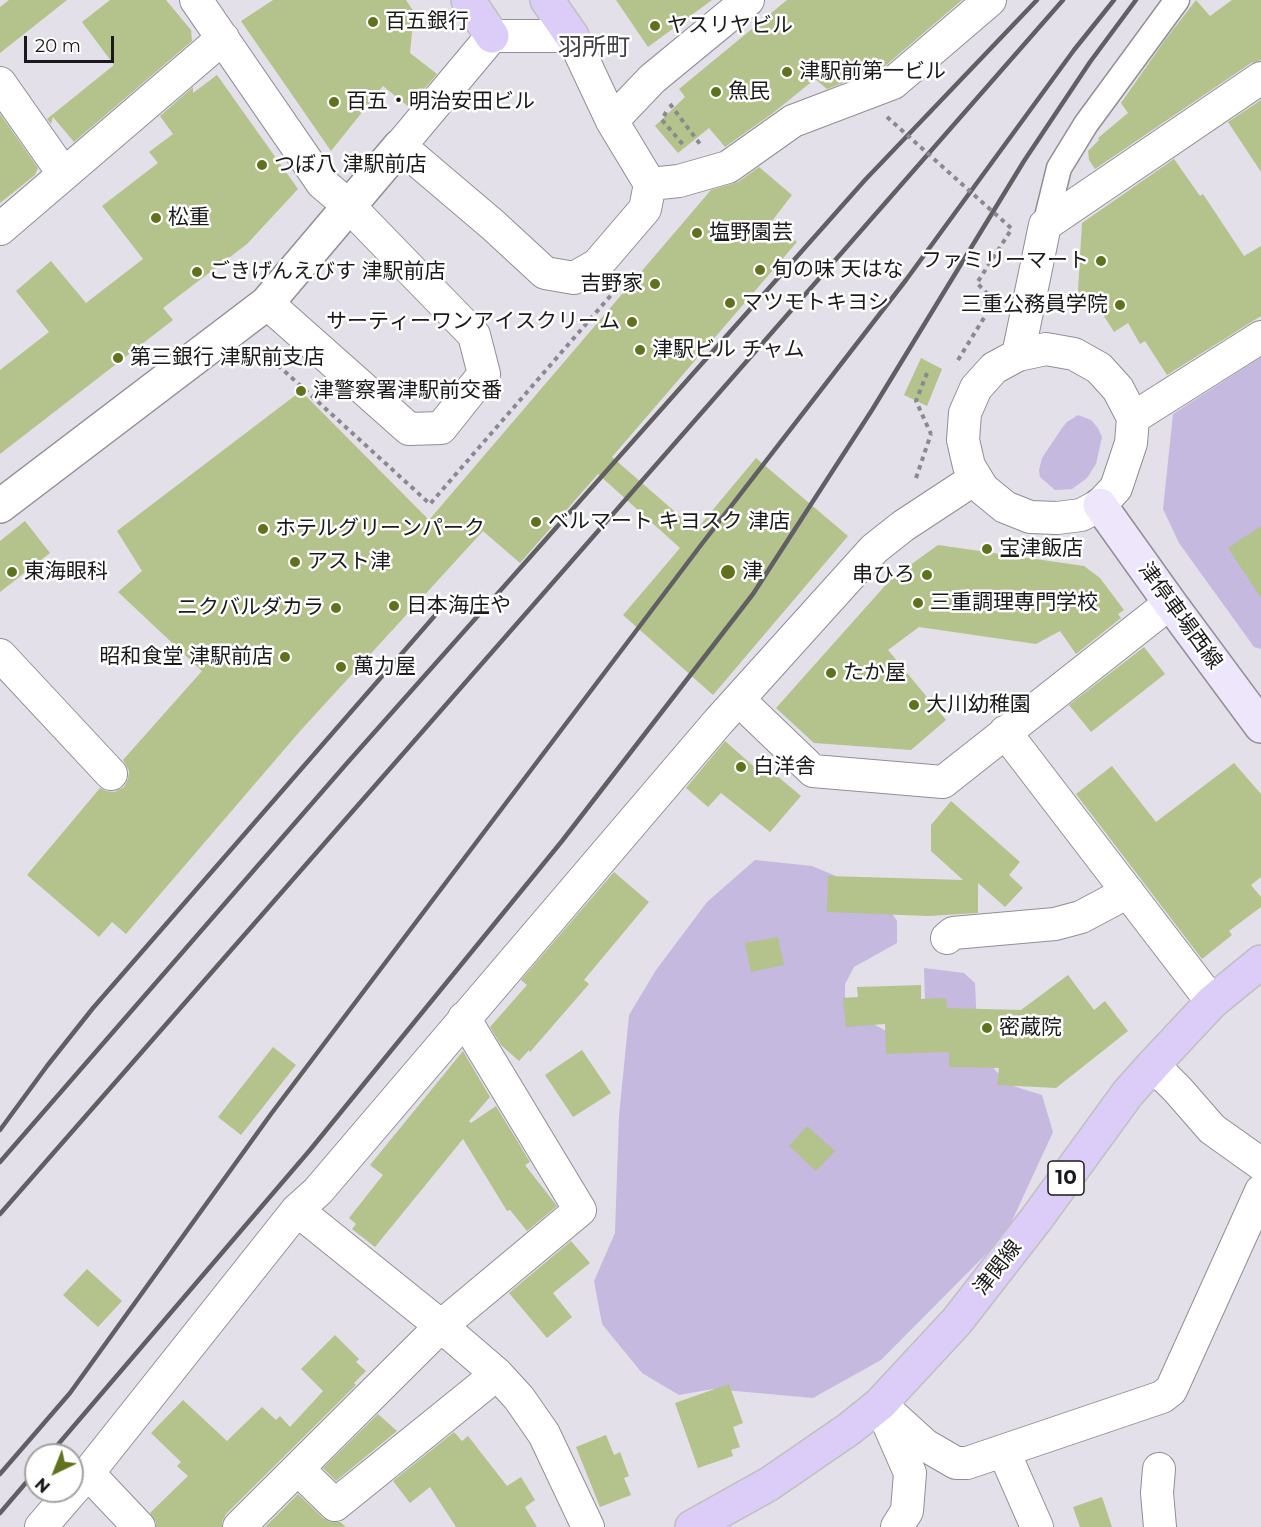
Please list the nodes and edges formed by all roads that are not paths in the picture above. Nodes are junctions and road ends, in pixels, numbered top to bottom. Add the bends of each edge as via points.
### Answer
1 (196, 0) edge
2 (468, 0) edge
3 (547, 0) edge
4 (748, 0) edge
5 (990, 0) edge
6 (1177, 0) edge
7 (492, 36) junction
8 (572, 36) junction
9 (223, 38) junction
10 (1261, 78) edge
11 (0, 83) edge
12 (612, 121) junction
13 (400, 146) junction
14 (63, 173) junction
15 (650, 184) junction
16 (349, 206) junction
17 (1045, 225) junction
18 (0, 229) edge
19 (267, 303) junction
20 (1261, 337) edge
21 (1018, 355) junction
22 (1133, 418) junction
23 (976, 478) junction
24 (1100, 505) junction
25 (0, 506) edge
26 (1170, 603) junction
27 (0, 655) edge
28 (739, 700) junction
29 (1261, 726) edge
30 (1005, 732) junction
31 (111, 774) dead end
32 (1128, 892) junction
33 (947, 938) dead end
34 (1261, 962) edge
35 (1212, 1002) junction
36 (464, 1018) junction
37 (1153, 1065) junction
38 (1261, 1164) edge
39 (1261, 1191) edge
40 (297, 1210) junction
41 (441, 1326) junction
42 (497, 1374) junction
43 (880, 1404) junction
44 (1004, 1452) junction
45 (298, 1469) junction
46 (1159, 1469) dead end
47 (84, 1476) edge
48 (84, 1490) edge
49 (62, 1503) edge
50 (907, 1522) edge
51 (41, 1527) edge
52 (139, 1527) edge
53 (239, 1527) edge
54 (588, 1527) edge
55 (692, 1527) edge
56 (1037, 1527) edge
57 (1160, 1527) edge

1 - 9 street
2 - 7 main road
3 - 8 main road
4 - 12 street via 652,79
5 - 15 street via 893,83 793,121 728,167 679,181
6 - 17 street via 1086,124 1059,168
7 - 8 street
7 - 13 street
8 - 12 street
9 - 14 street
9 - 16 street via 322,183
10 - 17 street
11 - 14 street
12 - 15 street
13 - 15 street via 545,273 574,278 597,265 645,208
13 - 16 street
14 - 18 street
16 - 19 street
16 - 19 street via 474,335 484,374 441,428 409,429
17 - 21 street
19 - 25 street
20 - 22 street
21 - 22 street via 1046,349 1074,354 1091,363 1118,389
21 - 23 street via 994,368 976,388 965,413 963,440
22 - 24 street via 1123,472 1116,488
23 - 24 street via 1005,507 1030,517 1081,515
23 - 28 street via 874,549
24 - 26 main road, 津停車場西線
26 - 29 main road, 津停車場西線
26 - 30 street
27 - 31 street
28 - 30 street via 813,771 943,782
28 - 36 street
30 - 32 street
32 - 33 street via 1081,917 1055,924 953,933
32 - 35 street
34 - 35 main road, 津関線 / 10
35 - 37 main road, 津関線 / 10
36 - 40 street via 318,1191
36 - 41 street via 580,1210
37 - 38 street via 1212,1129
37 - 43 main road, 津関線 / 10 via 957,1322
39 - 44 street via 1171,1390 1162,1397
40 - 41 street
40 - 47 street
41 - 42 street
41 - 45 street
42 - 45 street via 335,1505
42 - 54 street via 544,1434
43 - 44 street via 925,1445 956,1463
43 - 50 street via 910,1473
43 - 55 main road, 津関線 / 10 via 769,1485
44 - 56 street
45 - 53 street
46 - 57 street
48 - 52 street
49 - 51 street

